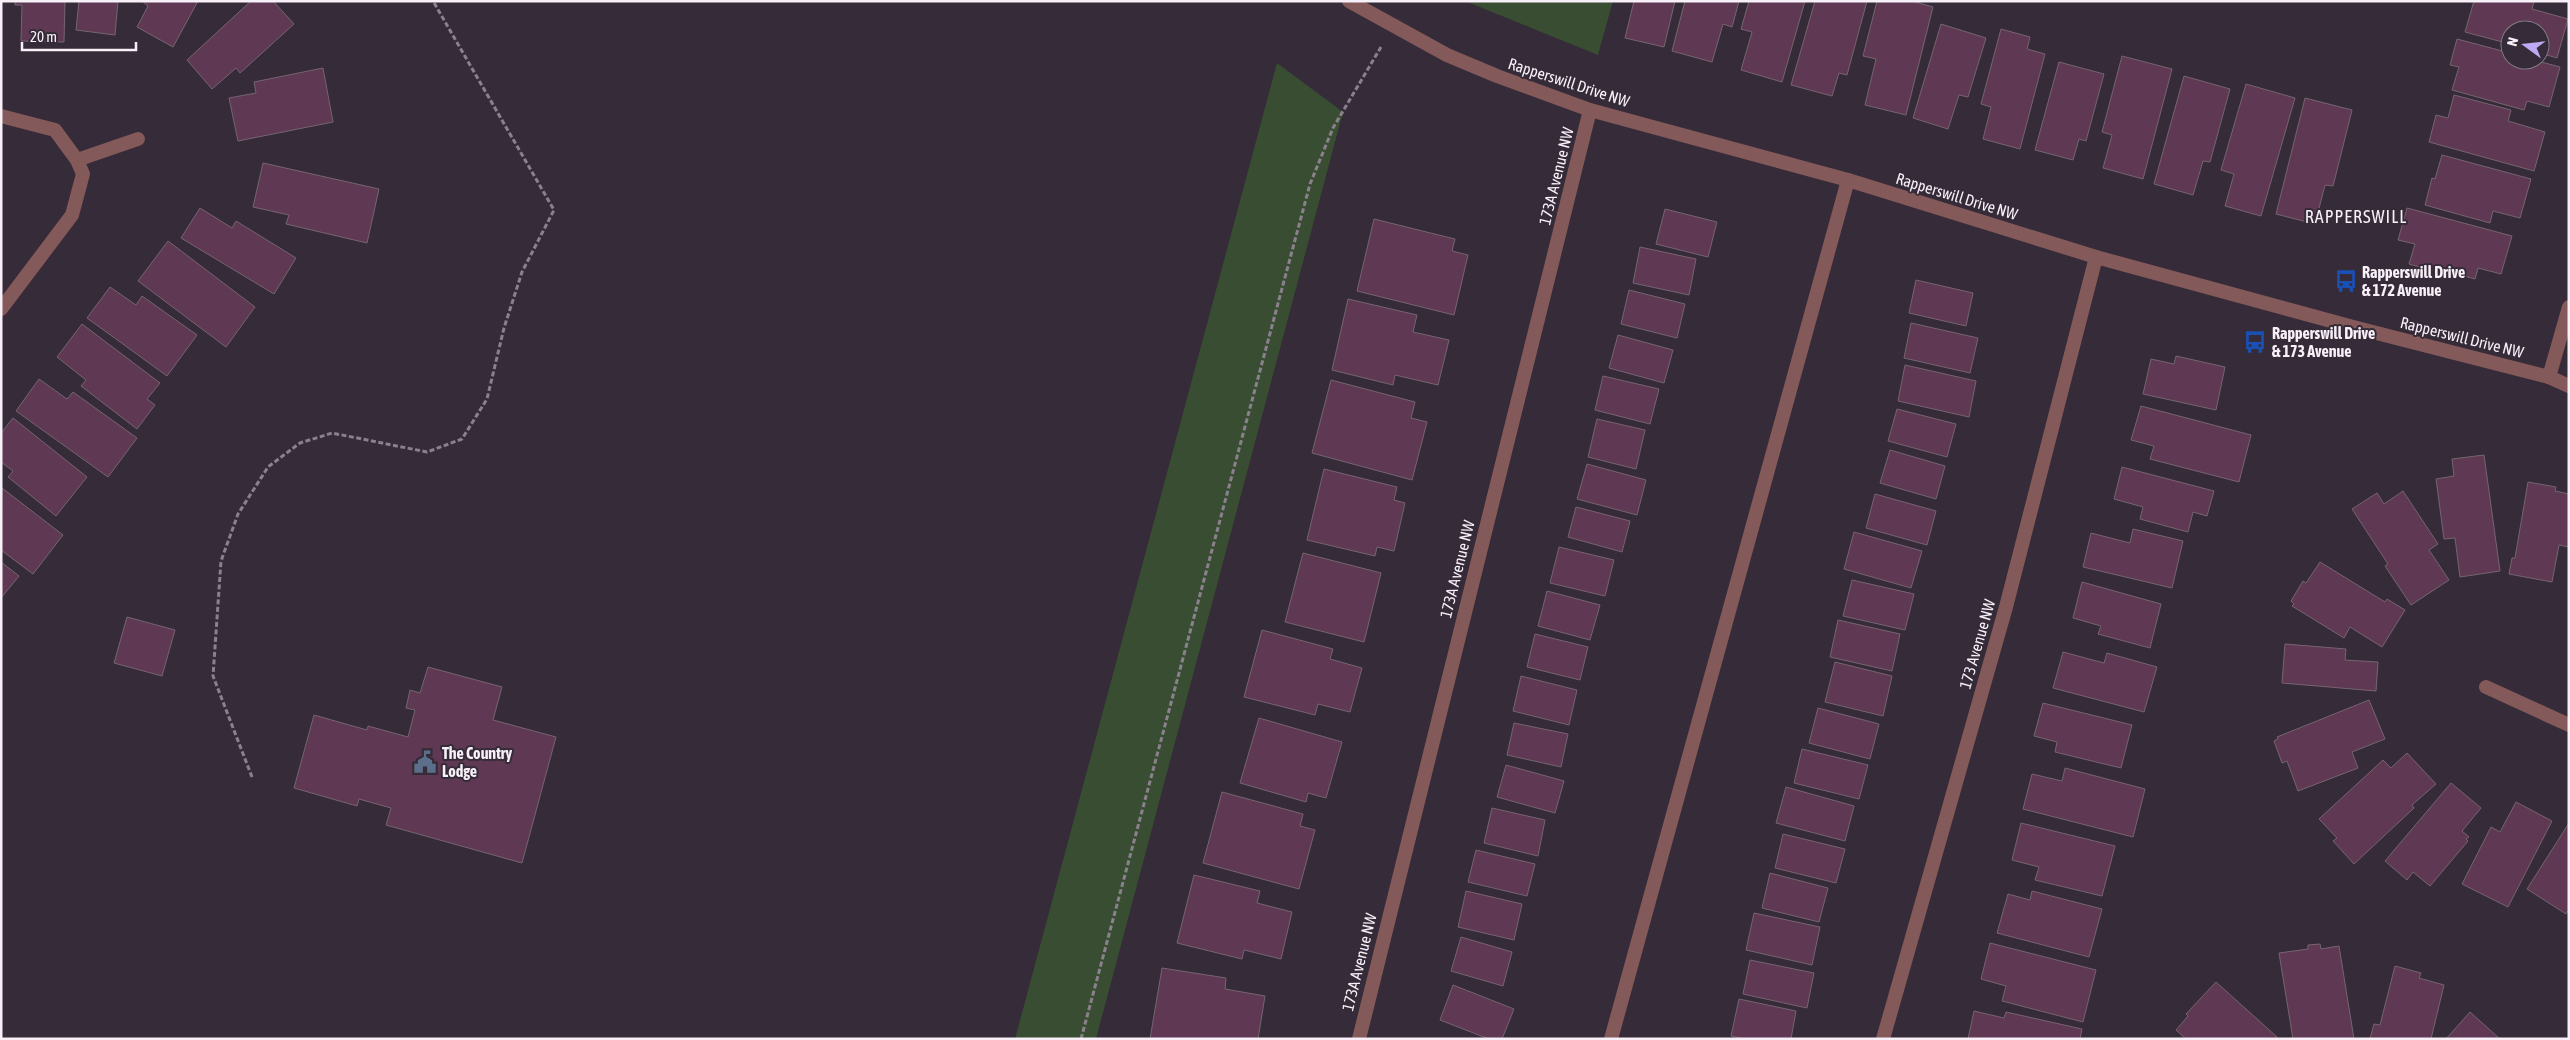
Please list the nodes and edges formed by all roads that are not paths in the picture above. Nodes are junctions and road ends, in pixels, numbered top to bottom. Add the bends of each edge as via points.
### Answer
1 (1349, 1) edge
2 (1590, 110) junction
3 (1, 116) edge
4 (138, 138) dead end
5 (77, 160) junction
6 (1848, 180) junction
7 (2096, 257) junction
8 (2569, 306) edge
9 (1, 309) edge
10 (2549, 377) junction
11 (2569, 386) edge
12 (2486, 687) dead end
13 (2569, 725) edge
14 (1357, 1038) edge
15 (1612, 1039) edge
16 (1883, 1039) edge

1 - 2 street, Rapperswill Drive NW via 1447,55
2 - 6 street, Rapperswill Drive NW
2 - 14 street, 173A Avenue NW
3 - 5 street via 55,130
4 - 5 street
5 - 9 street via 83,174 72,215
6 - 7 street, Rapperswill Drive NW
6 - 15 street
7 - 10 street, Rapperswill Drive NW
7 - 16 street, 173 Avenue NW via 2006,607
8 - 10 street
10 - 11 street, Rapperswill Drive NW
12 - 13 street

